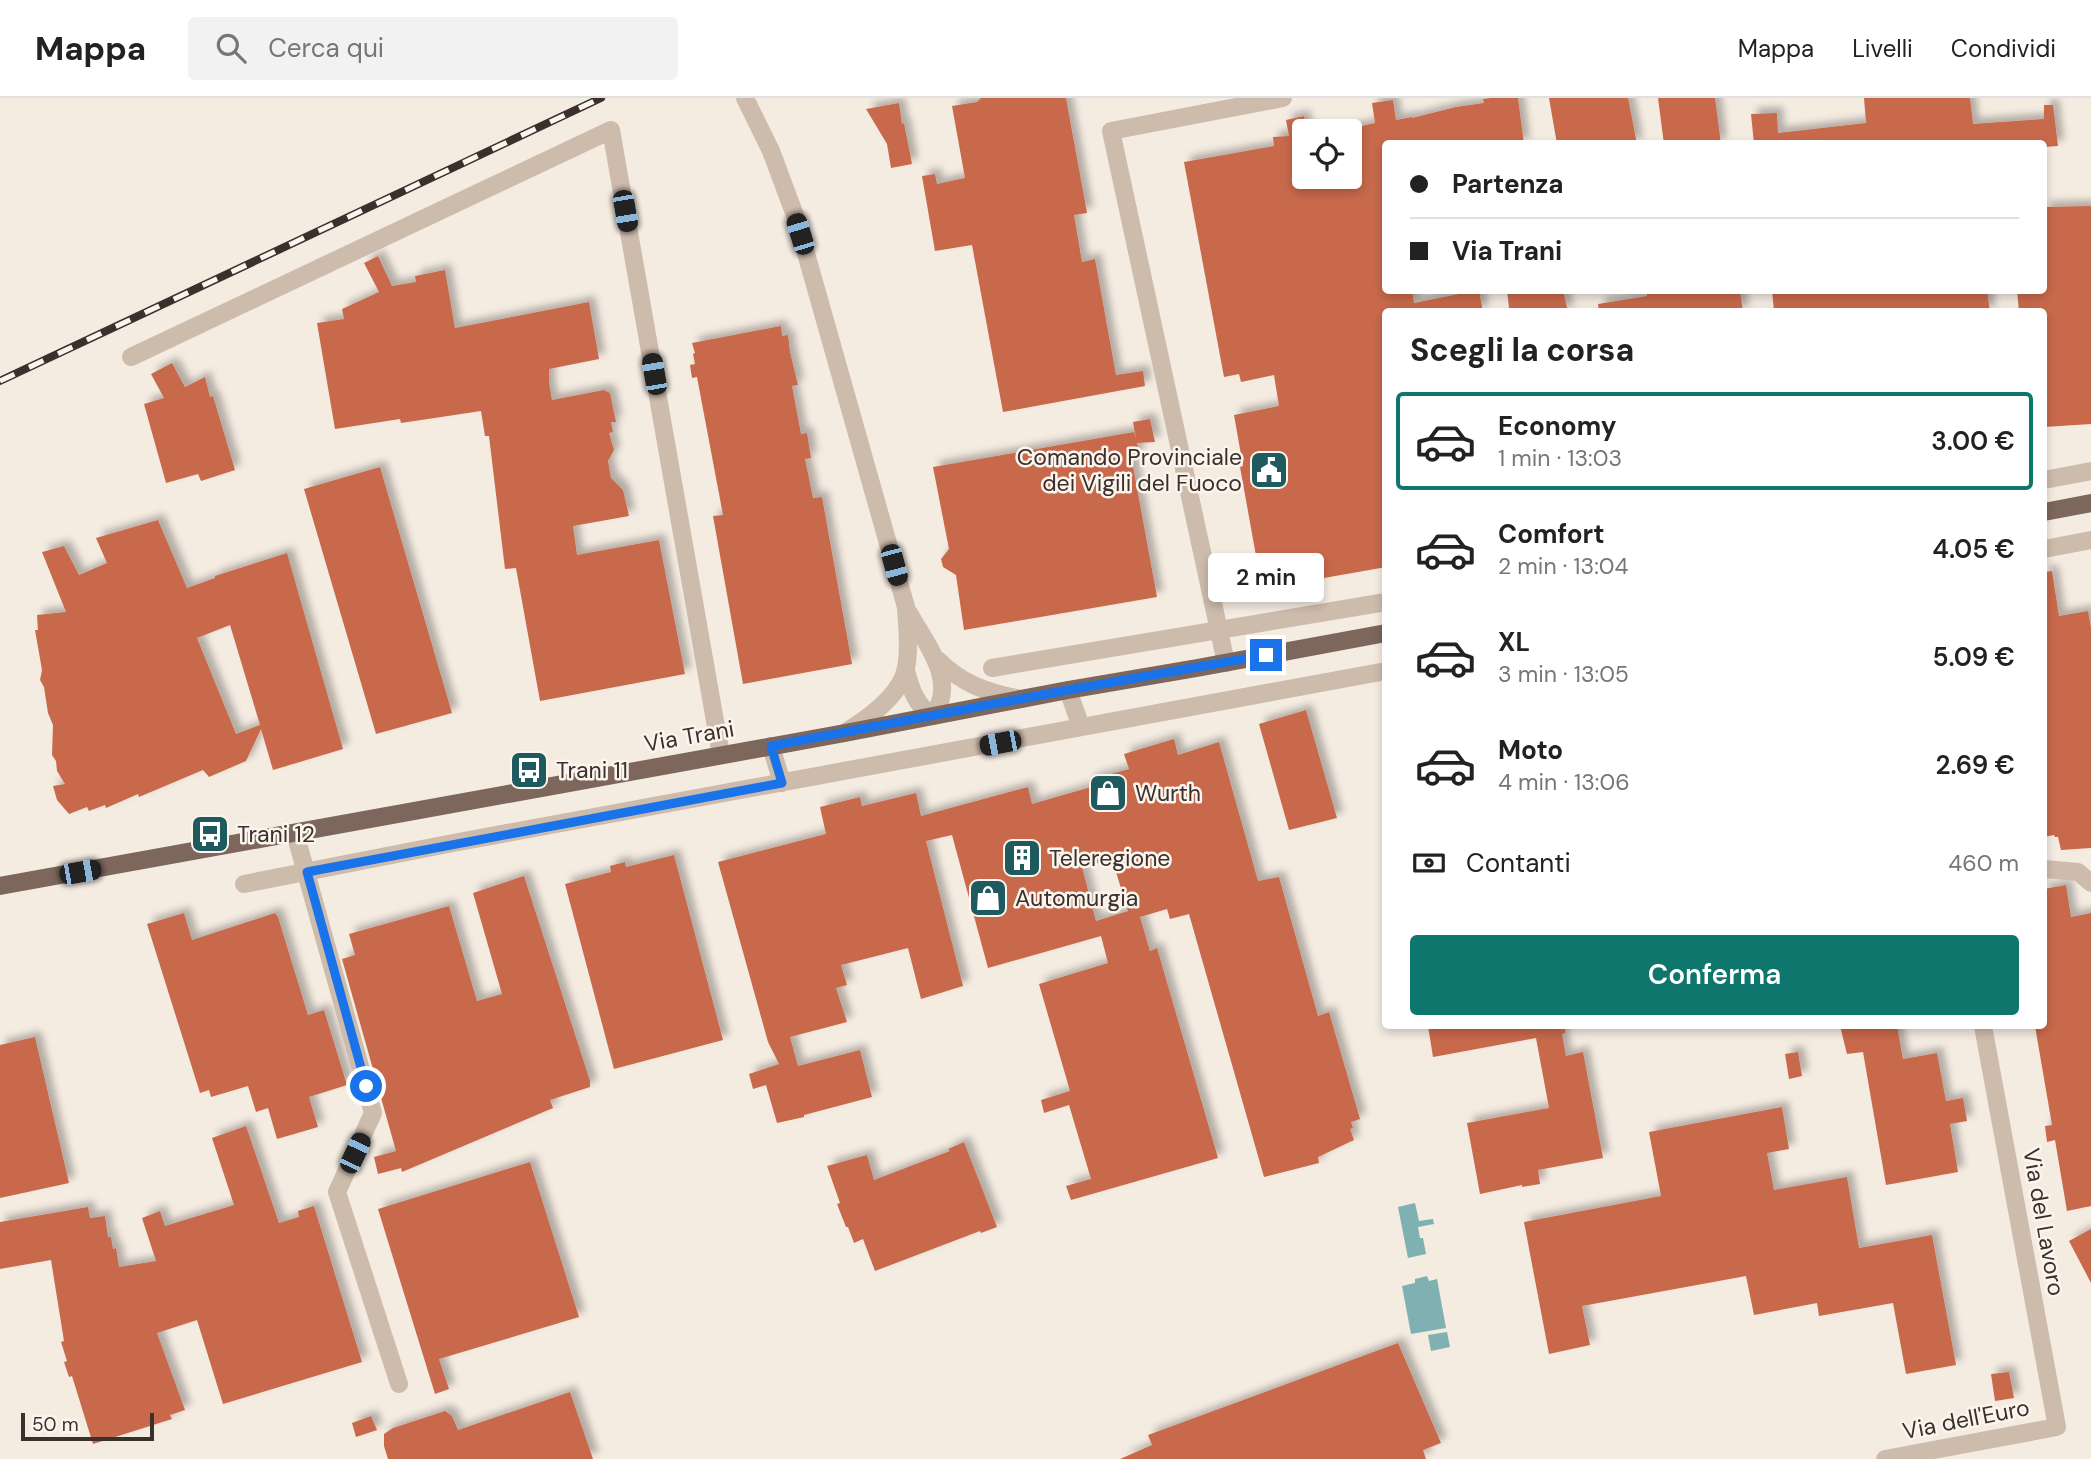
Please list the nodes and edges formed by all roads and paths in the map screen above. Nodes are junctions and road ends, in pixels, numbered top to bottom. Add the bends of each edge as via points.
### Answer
1 (745, 98) edge
2 (1283, 98) edge
3 (131, 357) dead end
4 (2091, 471) edge
5 (2047, 479) edge
6 (2091, 503) edge
7 (2047, 511) edge
8 (2091, 540) edge
9 (2047, 548) edge
10 (1382, 603) edge
11 (906, 607) junction
12 (1219, 629) junction
13 (1382, 634) edge
14 (930, 651) junction
15 (1226, 663) junction
16 (992, 668) dead end
17 (906, 671) junction
18 (1382, 672) edge
19 (1068, 690) junction
20 (1021, 699) junction
21 (933, 716) junction
22 (1081, 727) junction
23 (845, 733) junction
24 (771, 746) junction
25 (721, 755) junction
26 (782, 783) junction
27 (295, 833) junction
28 (2047, 869) edge
29 (307, 872) junction
30 (2091, 883) edge
31 (244, 884) dead end
32 (0, 886) edge
33 (1984, 1029) edge
34 (400, 1384) dead end
35 (2057, 1427) joint
36 (1885, 1459) edge

1 - 11 street via 788,195
2 - 12 street via 1111,131
3 - 25 street via 611,130
4 - 5 street
6 - 7 main road
8 - 9 street
10 - 12 street
11 - 14 street
11 - 17 street
12 - 15 street
12 - 16 street
13 - 15 main road, Via Trani
14 - 20 street via 962,681
14 - 21 street via 943,684
15 - 19 main road, Via Trani
17 - 21 street via 916,699
17 - 23 street via 889,698
18 - 22 street
19 - 20 main road, Via Trani
19 - 22 street
20 - 21 main road, Via Trani
21 - 23 main road, Via Trani
22 - 26 street
23 - 24 main road, Via Trani
24 - 25 main road, Via Trani
24 - 26 street
25 - 27 main road, Via Trani
26 - 29 street
27 - 29 street
27 - 32 main road, Via Trani
28 - 30 street via 2078,872
29 - 31 street
29 - 34 street via 373,1113 337,1192
33 - 35 street, Via del Lavoro
35 - 36 street, Via dell'Euro

